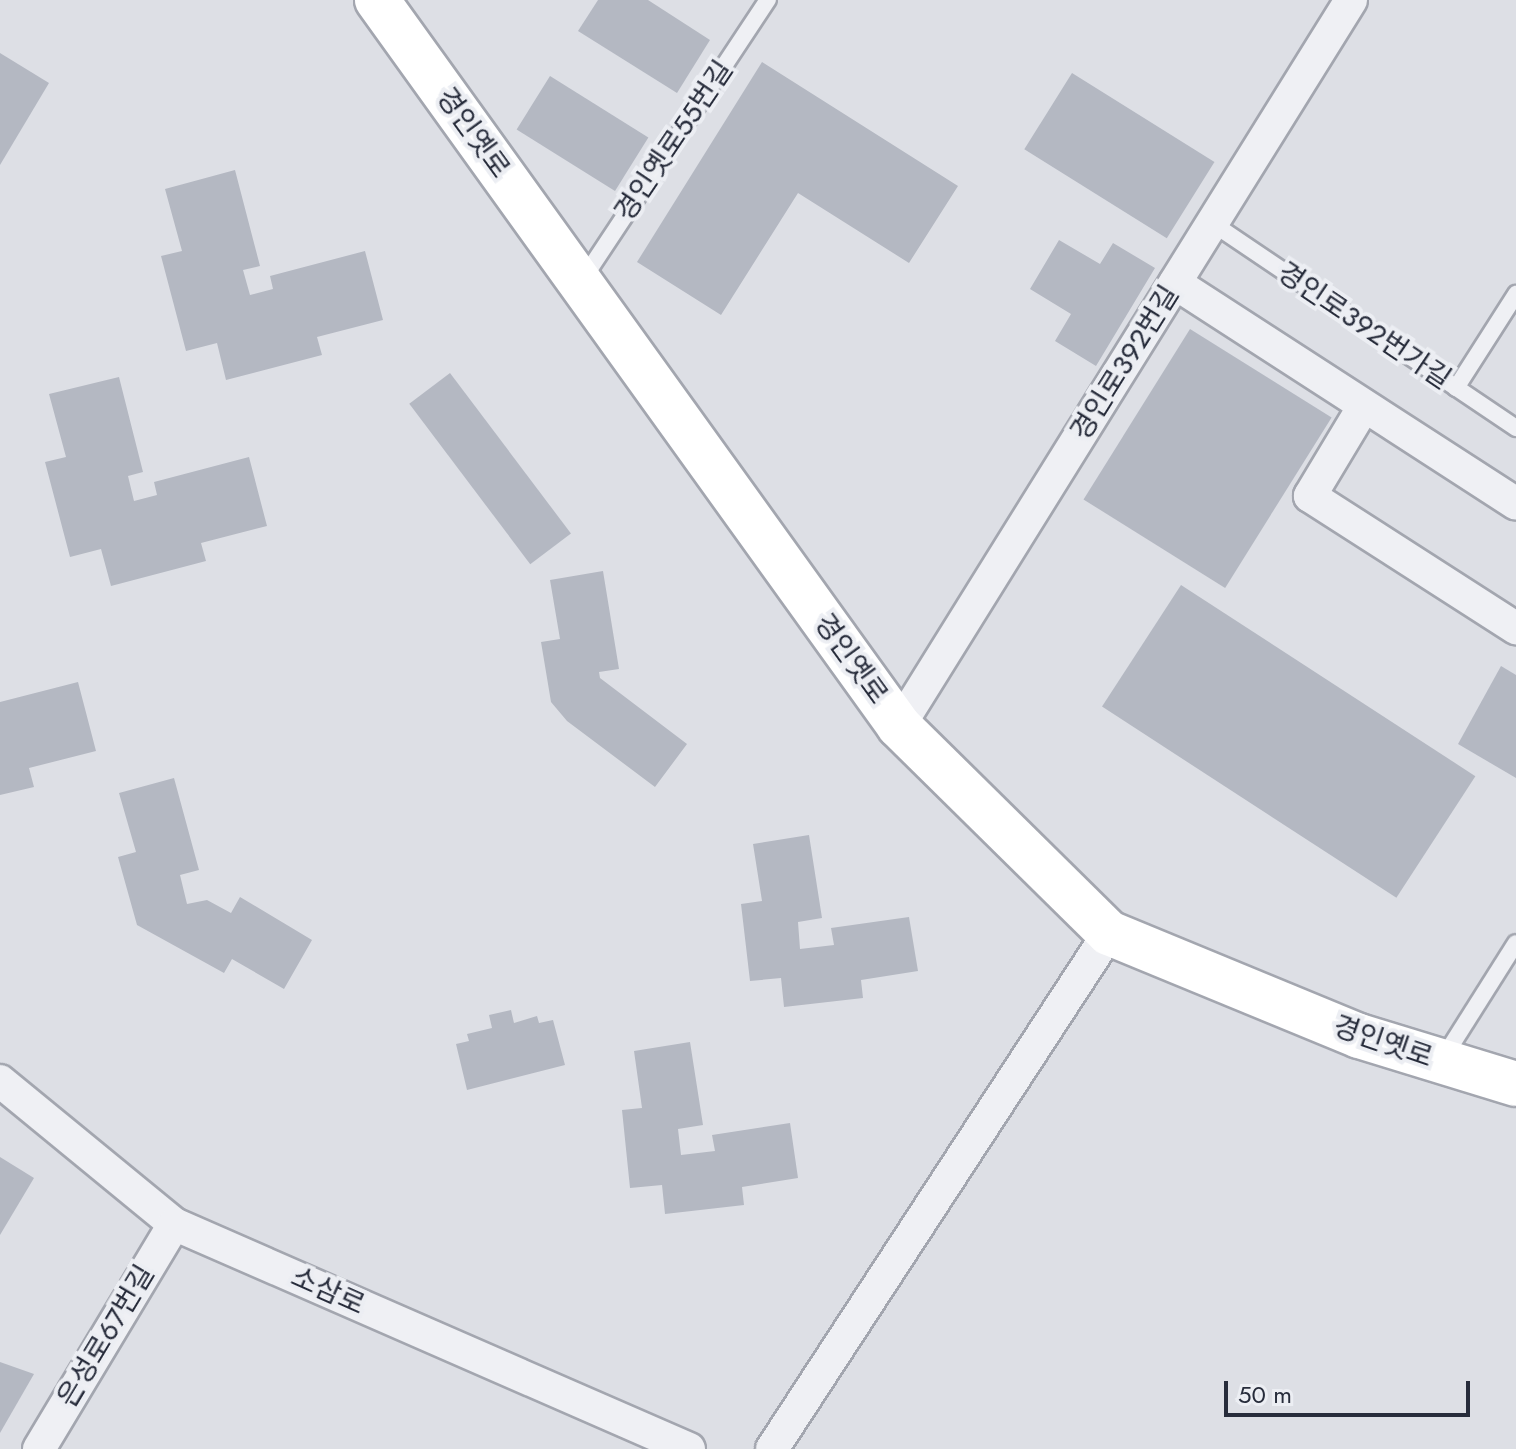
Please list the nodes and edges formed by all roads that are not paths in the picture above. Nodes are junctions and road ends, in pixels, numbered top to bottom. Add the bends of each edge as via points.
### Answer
1 (377, 0) edge
2 (768, 0) edge
3 (1351, 0) edge
4 (1212, 223) junction
5 (580, 282) junction
6 (1175, 283) junction
7 (1516, 294) edge
8 (1456, 388) junction
9 (1364, 406) junction
10 (1516, 428) edge
11 (1516, 504) edge
12 (1516, 628) edge
13 (899, 726) junction
14 (1109, 933) junction
15 (1516, 943) edge
16 (1441, 1062) junction
17 (0, 1081) edge
18 (1516, 1084) edge
19 (174, 1224) junction
20 (39, 1449) edge
21 (689, 1449) edge
22 (772, 1449) edge

1 - 5 street, 경인옛로
2 - 5 lane, 경인옛로55번길
3 - 4 street, 경인로392번길
4 - 6 street, 경인로392번길
4 - 8 lane, 경인로392번가길
5 - 13 street, 경인옛로
6 - 9 street
6 - 13 street, 경인로392번길
7 - 8 lane
8 - 10 lane, 경인로392번가길
9 - 11 street
9 - 12 street via 1310,496
13 - 14 street, 경인옛로
14 - 16 street, 경인옛로 via 1359,1036
14 - 22 street
15 - 16 lane
16 - 18 street, 경인옛로
17 - 19 street, 소삼로
19 - 20 street, 은성로67번길
19 - 21 street, 소삼로

